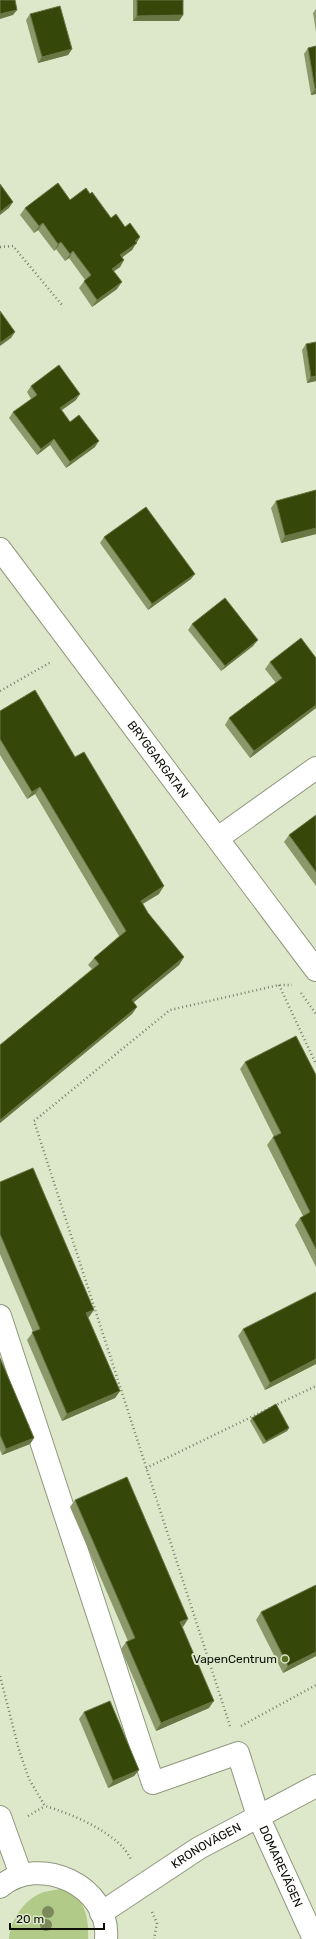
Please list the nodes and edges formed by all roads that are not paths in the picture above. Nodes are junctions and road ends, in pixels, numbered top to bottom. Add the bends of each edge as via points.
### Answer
1 (0, 549) edge
2 (316, 768) edge
3 (218, 838) junction
4 (316, 970) edge
5 (0, 1316) edge
6 (316, 1786) edge
7 (258, 1816) junction
8 (0, 1817) edge
9 (21, 1876) junction
10 (0, 1887) edge
11 (101, 1912) junction
12 (106, 1939) edge
13 (314, 1939) edge

1 - 3 street, BRYGGARGATAN
2 - 3 street
3 - 4 street, BRYGGARGATAN
5 - 7 street, DOMAREVÄGEN via 153,1783 238,1753
6 - 7 street, KRONOVÄGEN
7 - 11 street, KRONOVÄGEN via 199,1848
7 - 13 street, DOMAREVÄGEN
8 - 9 street
9 - 10 street
9 - 11 street via 41,1872 66,1878 84,1889
11 - 12 street

